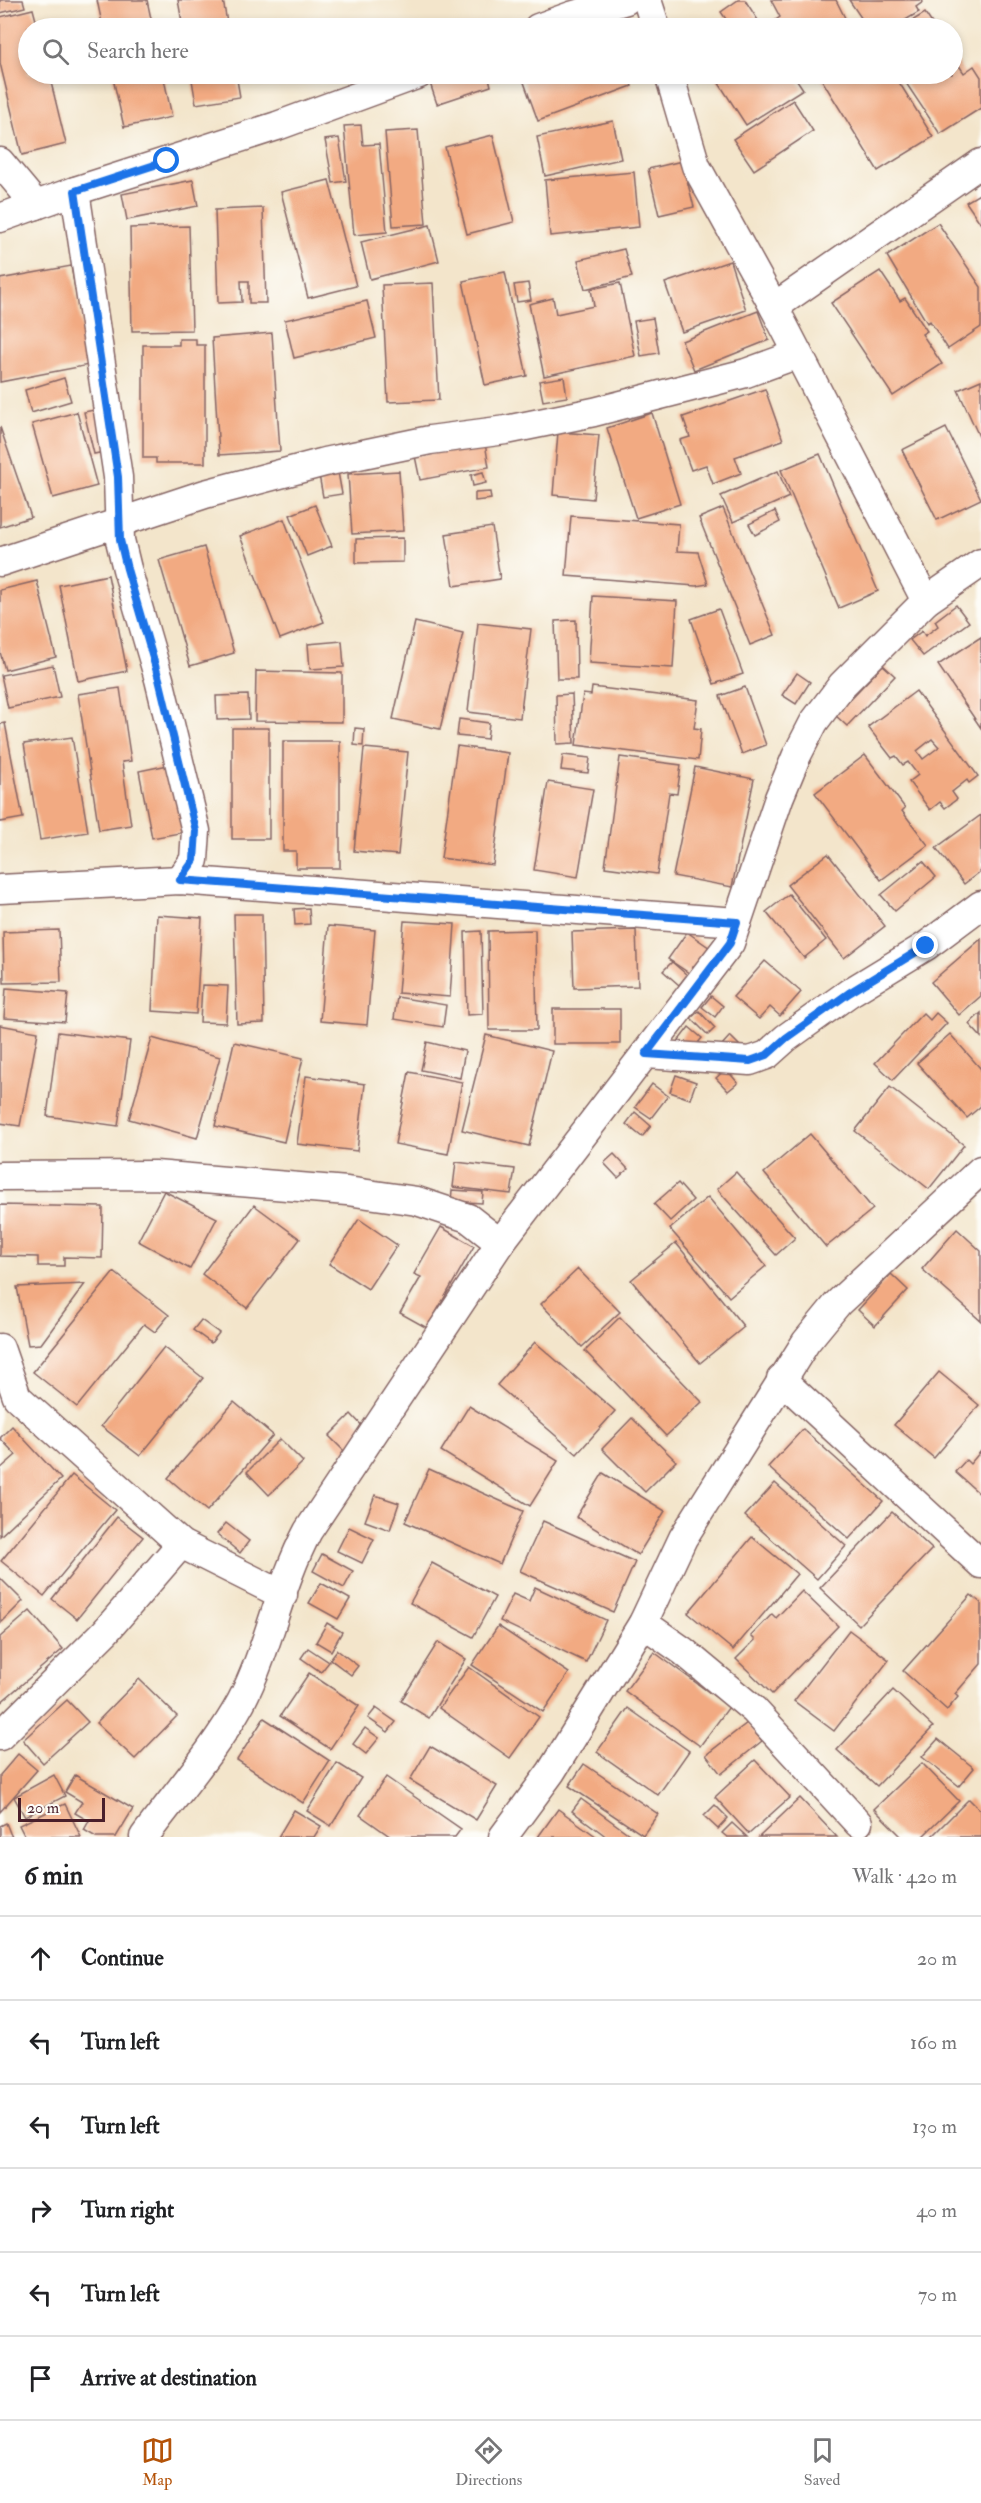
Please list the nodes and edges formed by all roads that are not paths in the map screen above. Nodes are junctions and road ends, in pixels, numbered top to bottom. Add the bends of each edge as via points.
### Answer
1 (626, 0) edge
2 (648, 0) edge
3 (566, 18) edge
4 (653, 18) edge
5 (392, 84) edge
6 (672, 84) edge
7 (0, 162) edge
8 (981, 163) edge
9 (75, 191) junction
10 (36, 205) junction
11 (0, 218) edge
12 (774, 307) junction
13 (798, 354) junction
14 (119, 523) junction
15 (0, 562) edge
16 (981, 563) edge
17 (926, 601) junction
18 (180, 880) junction
19 (0, 889) edge
20 (981, 905) edge
21 (737, 922) junction
22 (646, 1054) junction
23 (981, 1170) edge
24 (0, 1176) edge
25 (500, 1243) junction
26 (0, 1348) edge
27 (781, 1379) junction
28 (9, 1404) edge
29 (181, 1544) junction
30 (981, 1564) edge
31 (283, 1595) junction
32 (643, 1623) junction
33 (0, 1736) edge
34 (858, 1823) dead end
35 (144, 1837) edge
36 (503, 1837) edge

1 - 3 street
2 - 4 street
5 - 9 street via 277,126
6 - 12 street via 696,166
7 - 10 street
8 - 12 street
9 - 10 street
9 - 14 street via 118,477
10 - 11 street
12 - 13 street
13 - 14 street via 746,373 594,411 325,462 205,494
13 - 17 street
14 - 15 street
14 - 18 street via 127,569 196,831 194,860
16 - 17 street
17 - 21 street via 842,685 814,722 779,798
18 - 19 street
18 - 21 street
20 - 22 street via 926,946 849,993 767,1055 750,1061
21 - 22 street via 730,943
22 - 25 street
23 - 27 street via 838,1303
24 - 25 street via 155,1175 347,1191 417,1201 468,1218
25 - 31 street via 308,1532 294,1558
26 - 28 street
27 - 30 street
27 - 32 street via 683,1538
28 - 29 street
29 - 31 street
29 - 33 street via 105,1632
31 - 35 street via 241,1703
32 - 34 street via 754,1710
32 - 36 street via 551,1772

